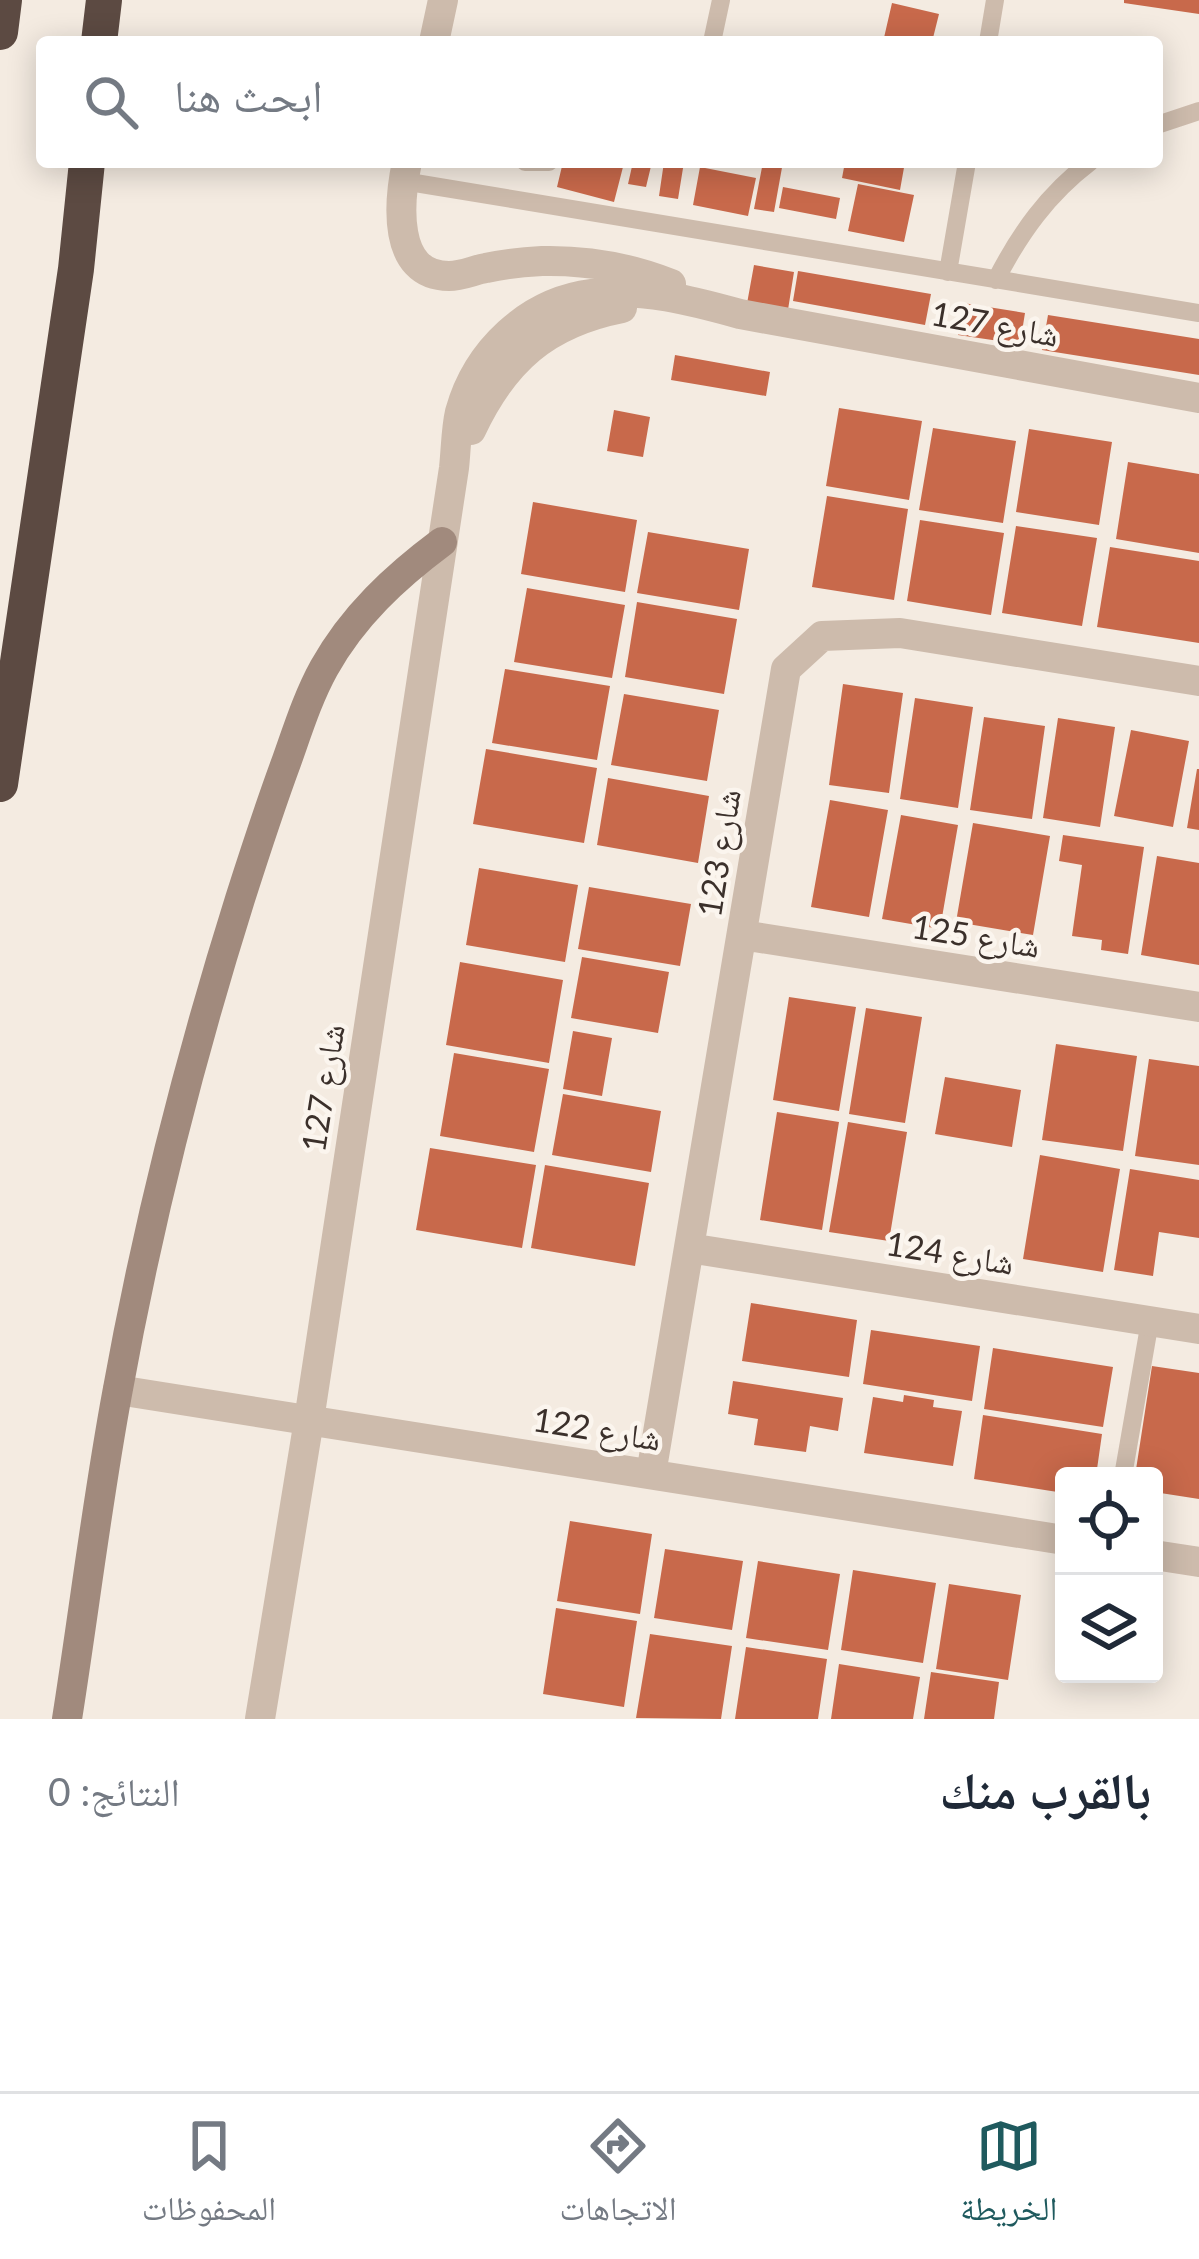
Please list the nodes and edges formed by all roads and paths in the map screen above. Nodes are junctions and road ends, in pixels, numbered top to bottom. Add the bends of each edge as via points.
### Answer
1 (4, 0) edge
2 (104, 0) edge
3 (443, 0) edge
4 (721, 0) edge
5 (995, 0) edge
6 (0, 32) edge
7 (100, 36) edge
8 (435, 36) edge
9 (713, 36) edge
10 (989, 36) edge
11 (1199, 111) edge
12 (1163, 123) edge
13 (86, 168) edge
14 (966, 168) edge
15 (1082, 168) edge
16 (405, 171) edge
17 (948, 272) junction
18 (996, 280) junction
19 (708, 304) junction
20 (1199, 313) edge
21 (1199, 398) edge
22 (442, 542) junction
23 (1199, 681) edge
24 (0, 784) edge
25 (742, 935) junction
26 (1199, 1007) edge
27 (689, 1248) junction
28 (1150, 1321) junction
29 (1199, 1329) edge
30 (118, 1390) junction
31 (309, 1420) junction
32 (1125, 1467) edge
33 (651, 1474) junction
34 (1055, 1539) edge
35 (1163, 1556) edge
36 (1199, 1562) edge
37 (67, 1719) edge
38 (260, 1719) edge

1 - 6 highway
2 - 7 highway
3 - 8 street
4 - 9 lane
5 - 10 lane
11 - 12 lane
13 - 24 highway
14 - 17 lane
15 - 18 lane via 1041,207
16 - 17 lane
16 - 19 street via 405,244 428,271 449,276 517,262 575,262 658,279
17 - 18 lane
18 - 20 lane
19 - 21 street, شارع 127
19 - 22 street, شارع 127 via 593,314 510,365 454,468
22 - 30 street via 367,608 309,699 182,1097
22 - 31 street, شارع 127
23 - 25 street, شارع 123 via 900,633 822,636 786,669
25 - 26 street, شارع 125
25 - 27 street, شارع 123
27 - 28 street, شارع 124
27 - 33 street, شارع 123
28 - 29 street, شارع 124
28 - 32 lane
30 - 31 street, شارع 122
30 - 37 street
31 - 33 street, شارع 122
31 - 38 street, شارع 127
33 - 34 street, شارع 122
35 - 36 street

